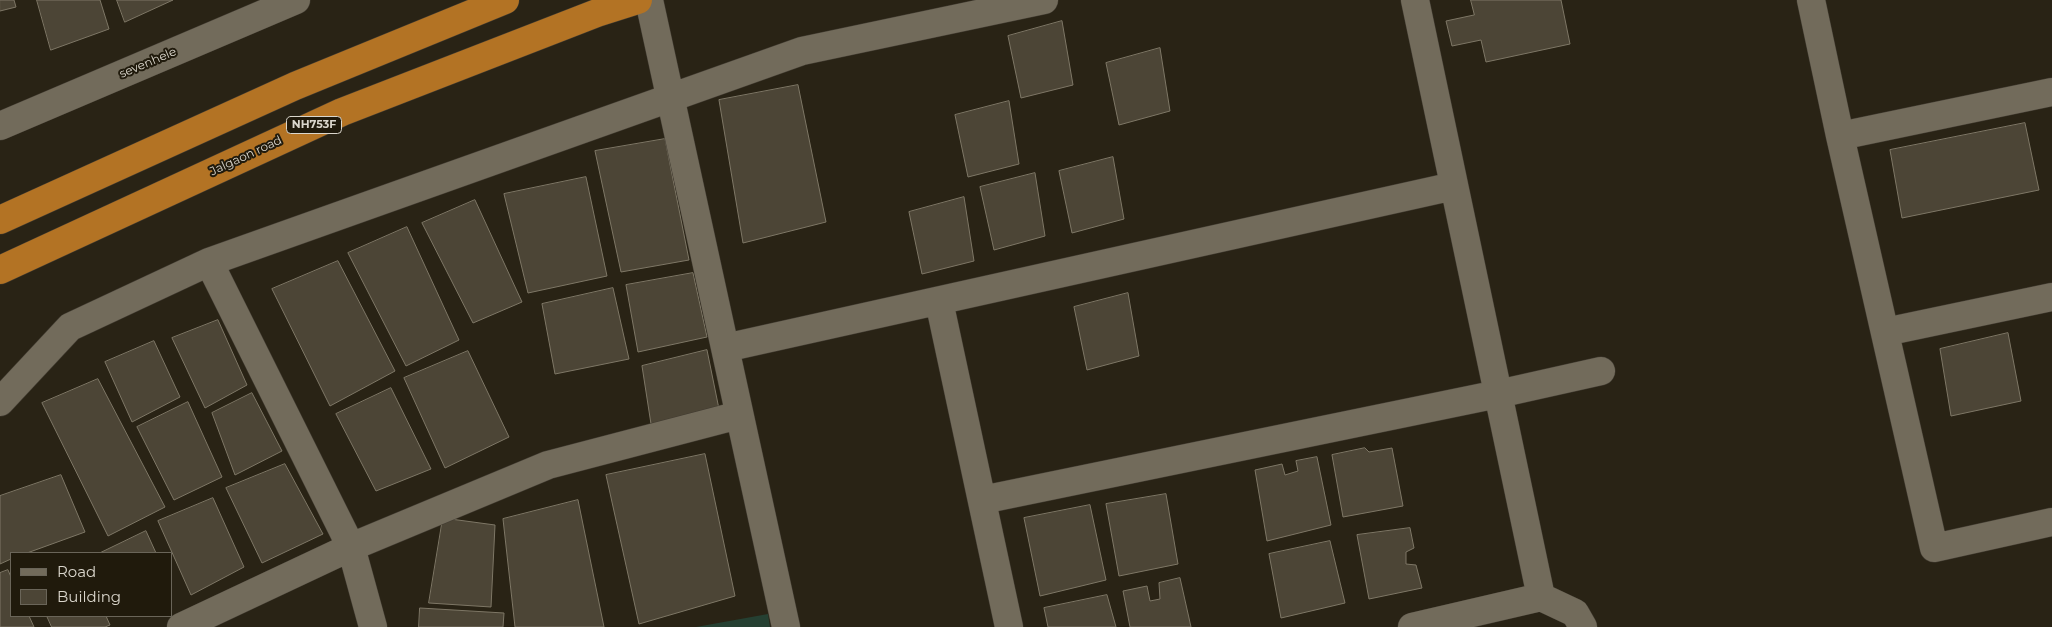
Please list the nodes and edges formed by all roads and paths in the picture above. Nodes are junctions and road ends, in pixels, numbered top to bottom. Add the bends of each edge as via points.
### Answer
1 (296, 0) edge
2 (505, 0) edge
3 (638, 0) edge
4 (649, 0) edge
5 (1044, 0) edge
6 (1414, 0) edge
7 (1811, 0) edge
8 (2052, 92) edge
9 (670, 98) junction
10 (0, 126) edge
11 (1840, 136) junction
12 (1454, 186) junction
13 (0, 220) edge
14 (209, 262) junction
15 (0, 270) edge
16 (2052, 297) edge
17 (939, 301) junction
18 (1885, 332) junction
19 (725, 348) junction
20 (1601, 371) dead end
21 (1498, 394) junction
22 (0, 402) edge
23 (740, 415) junction
24 (982, 500) junction
25 (2052, 522) edge
26 (351, 547) junction
27 (1541, 597) junction
28 (181, 627) edge
29 (373, 627) edge
30 (786, 627) edge
31 (1009, 627) edge
32 (1412, 627) edge
33 (1583, 627) edge

1 - 10 street, sevenhele
2 - 13 highway via 295,86
3 - 15 highway, Jalgaon road / NH753F via 597,12 342,112
4 - 9 street
5 - 9 street via 802,51
6 - 12 street
7 - 11 street
8 - 11 street
9 - 14 street
9 - 19 street
11 - 18 street
12 - 17 street
12 - 21 street
14 - 22 street via 70,327
14 - 26 street
16 - 18 street
17 - 19 street
17 - 24 street
18 - 25 street via 1934,548
19 - 23 street
20 - 21 street
21 - 24 street
21 - 27 street
23 - 26 street via 548,465
23 - 30 street
24 - 31 street
26 - 28 street
26 - 29 street
27 - 32 street
27 - 33 street via 1574,613

